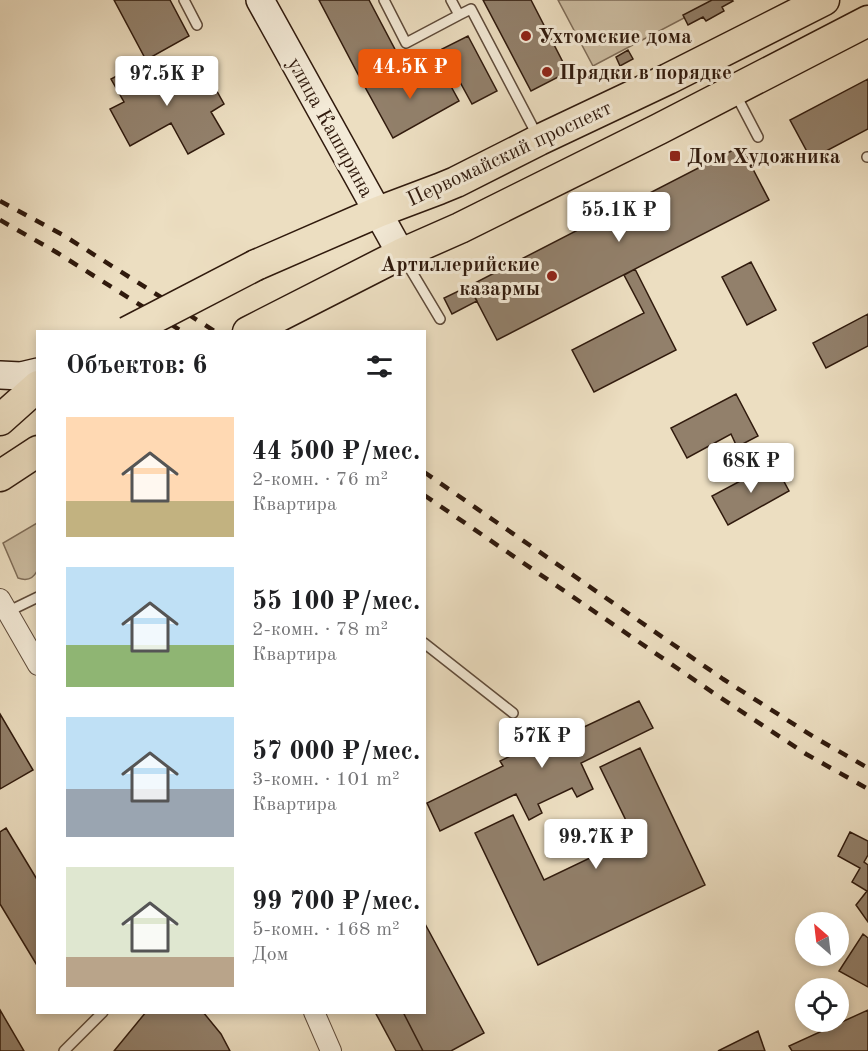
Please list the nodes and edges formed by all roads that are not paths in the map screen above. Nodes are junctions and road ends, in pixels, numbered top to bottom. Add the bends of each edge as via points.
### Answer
1 (184, 0) edge
2 (260, 0) edge
3 (384, 0) edge
4 (451, 0) edge
5 (824, 0) edge
6 (459, 15) junction
7 (868, 21) edge
8 (197, 25) dead end
9 (734, 90) junction
10 (758, 137) dead end
11 (540, 140) junction
12 (378, 212) junction
13 (401, 254) junction
14 (440, 319) dead end
15 (131, 330) edge
16 (252, 330) edge
17 (36, 372) edge
18 (0, 375) edge
19 (36, 388) edge
20 (0, 420) edge
21 (36, 452) edge
22 (0, 476) edge
23 (36, 597) edge
24 (4, 605) edge
25 (426, 645) edge
26 (36, 661) edge
27 (513, 713) dead end
28 (101, 1014) edge
29 (315, 1014) edge
30 (64, 1051) edge
31 (331, 1051) edge

1 - 8 lane
2 - 12 main road, улица Каширина
3 - 6 lane via 406,43
4 - 6 lane
5 - 11 main road, Первомайский проспект
6 - 11 lane via 471,9
7 - 9 main road, Первомайский проспект
9 - 10 lane
9 - 13 main road, Первомайский проспект
11 - 12 main road, Первомайский проспект via 440,189
12 - 13 main road, улица Каширина
12 - 15 main road, Первомайский проспект, bridge via 256,265
13 - 14 lane
13 - 16 main road, Первомайский проспект
17 - 18 main road
19 - 20 main road
21 - 22 main road
23 - 24 lane
24 - 26 street
25 - 27 lane
28 - 30 lane
29 - 31 street

